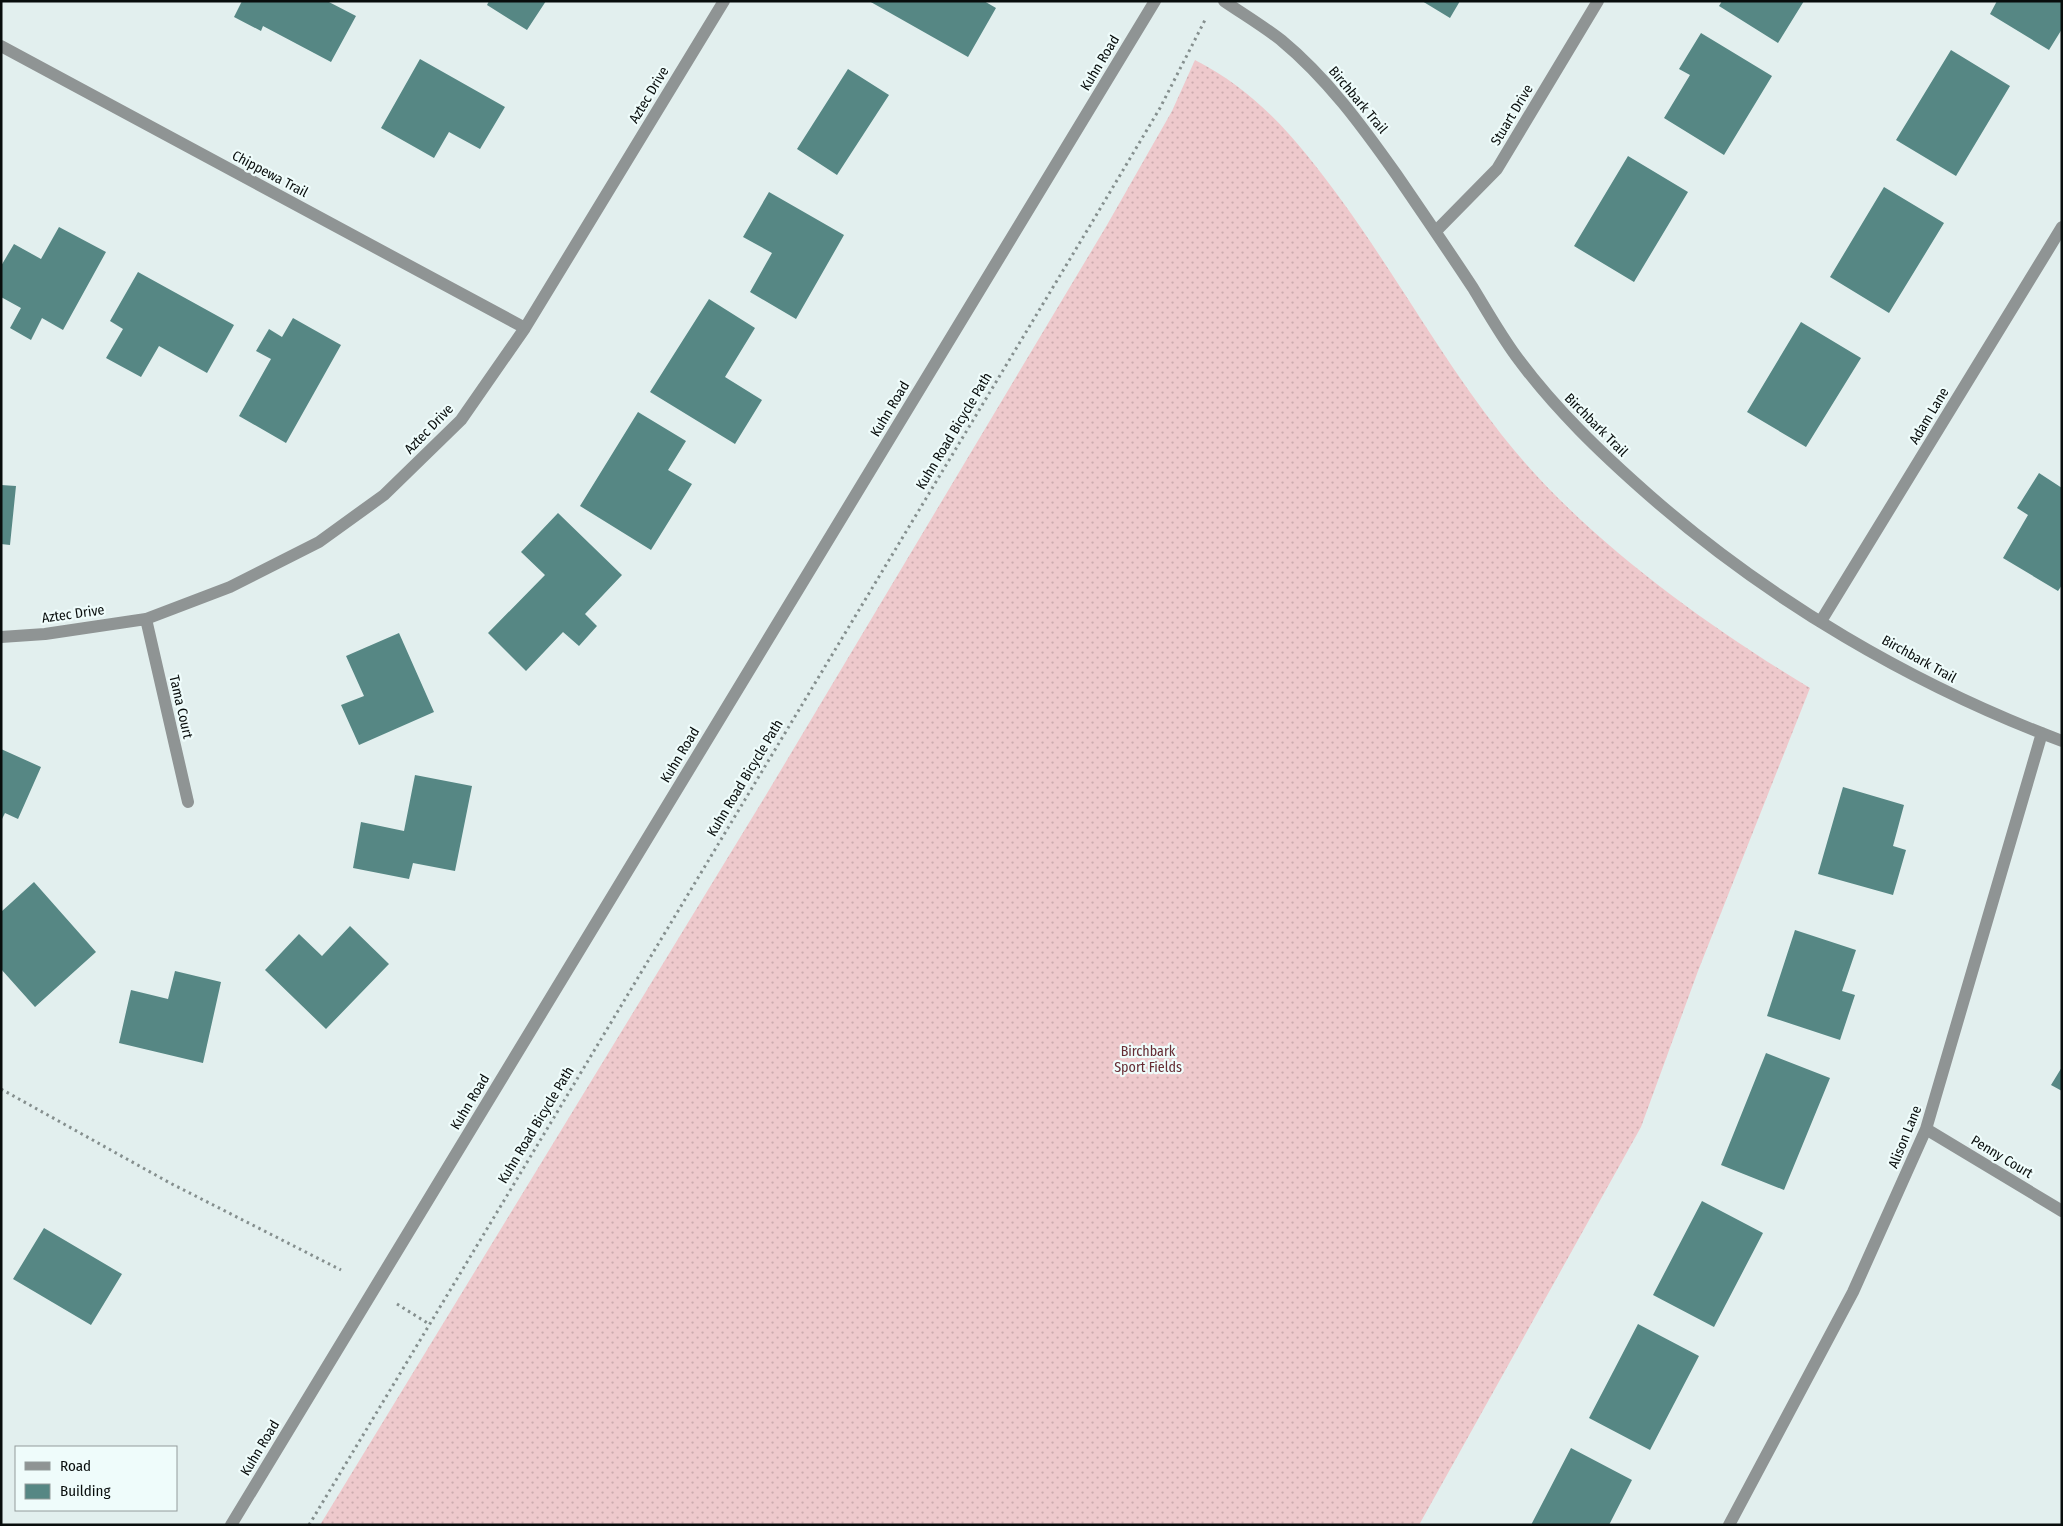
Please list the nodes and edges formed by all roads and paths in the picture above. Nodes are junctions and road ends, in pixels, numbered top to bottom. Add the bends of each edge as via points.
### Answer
1 (724, 1) edge
2 (1154, 1) edge
3 (1224, 1) edge
4 (1598, 1) edge
5 (1194, 39) dead end
6 (1, 46) edge
7 (2062, 227) edge
8 (1436, 231) junction
9 (525, 328) junction
10 (146, 619) junction
11 (1821, 621) junction
12 (1, 637) edge
13 (2042, 733) junction
14 (2062, 741) edge
15 (188, 802) dead end
16 (1, 1089) edge
17 (1926, 1129) junction
18 (2062, 1211) edge
19 (341, 1270) dead end
20 (394, 1302) dead end
21 (429, 1324) junction
22 (231, 1525) edge
23 (308, 1525) edge
24 (1729, 1525) edge

1 - 9 street, Aztec Drive
2 - 22 street, Kuhn Road
3 - 8 street, Birchbark Trail via 1280,40 1312,68 1355,115
4 - 8 street, Stuart Drive via 1497,169
5 - 21 path, Kuhn Road Bicycle Path via 1160,108 1091,224
6 - 9 street, Chippewa Trail
7 - 11 street, Adam Lane
8 - 11 street, Birchbark Trail via 1514,354 1556,406 1603,455 1692,532
9 - 10 street, Aztec Drive via 460,420 384,496 318,542 230,587
10 - 12 street, Aztec Drive
10 - 15 street, Tama Court
11 - 13 street, Birchbark Trail via 1910,674
13 - 14 street, Birchbark Trail
13 - 17 street, Alison Lane
16 - 19 path via 170,1182
17 - 18 street, Penny Court
17 - 24 street, Alison Lane via 1854,1292
20 - 21 path
21 - 23 path, Kuhn Road Bicycle Path

